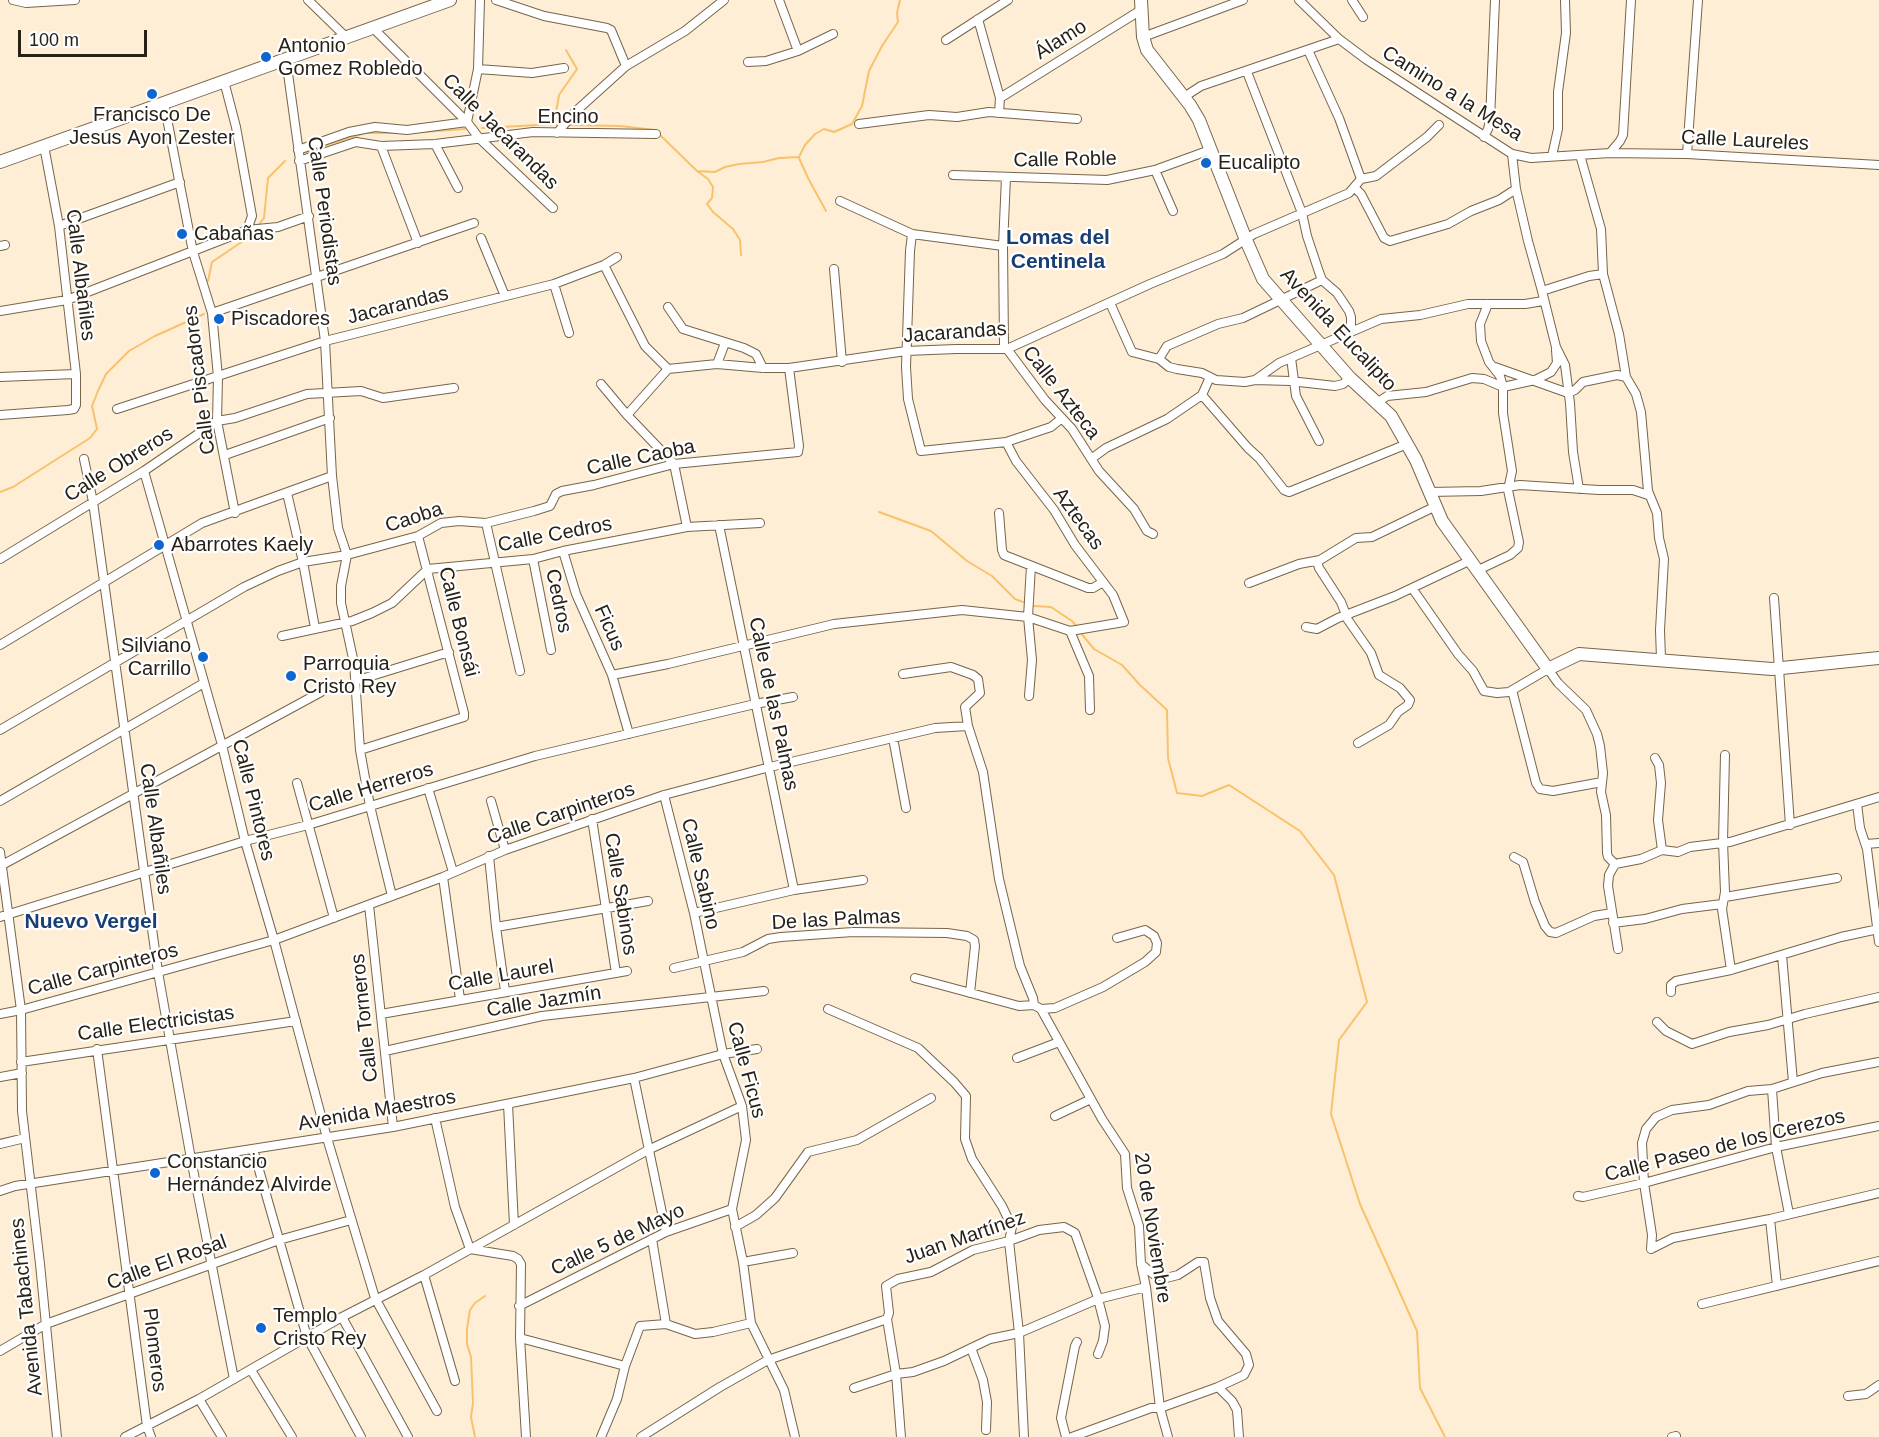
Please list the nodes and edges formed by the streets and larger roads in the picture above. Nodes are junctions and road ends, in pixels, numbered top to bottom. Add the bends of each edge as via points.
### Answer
1 (13, 0) edge
2 (75, 0) edge
3 (308, 0) edge
4 (450, 0) edge
5 (480, 0) edge
6 (496, 0) edge
7 (724, 0) edge
8 (779, 0) edge
9 (1008, 0) edge
10 (1243, 0) edge
11 (1299, 0) edge
12 (1352, 0) edge
13 (1495, 0) edge
14 (1565, 0) edge
15 (1631, 0) edge
16 (1698, 0) edge
17 (1141, 5) edge
18 (1363, 17) dead end
19 (978, 19) junction
20 (373, 28) junction
21 (833, 34) dead end
22 (1143, 37) junction
23 (346, 38) junction
24 (1339, 39) junction
25 (946, 40) dead end
26 (1308, 50) junction
27 (798, 51) junction
28 (286, 59) junction
29 (748, 62) dead end
30 (626, 66) junction
31 (564, 68) dead end
32 (478, 69) junction
33 (1247, 72) junction
34 (224, 81) junction
35 (1184, 97) junction
36 (1000, 98) junction
37 (164, 103) junction
38 (999, 113) junction
39 (1077, 120) dead end
40 (466, 122) junction
41 (859, 124) dead end
42 (1439, 125) dead end
43 (557, 133) junction
44 (656, 134) dead end
45 (1484, 136) junction
46 (479, 138) junction
47 (435, 144) junction
48 (44, 146) junction
49 (381, 146) junction
50 (298, 150) junction
51 (1210, 150) junction
52 (1610, 153) junction
53 (1512, 154) junction
54 (1687, 154) junction
55 (1580, 155) junction
56 (1552, 156) junction
57 (299, 161) junction
58 (0, 162) edge
59 (1879, 165) edge
60 (1155, 170) junction
61 (953, 175) dead end
62 (1006, 177) junction
63 (1361, 179) junction
64 (180, 182) junction
65 (458, 188) dead end
66 (1355, 188) junction
67 (1516, 189) junction
68 (840, 201) dead end
69 (554, 208) dead end
70 (1173, 211) dead end
71 (1302, 213) junction
72 (309, 216) junction
73 (474, 223) dead end
74 (59, 226) junction
75 (247, 230) junction
76 (912, 234) junction
77 (481, 238) dead end
78 (1246, 240) junction
79 (418, 243) junction
80 (1003, 246) junction
81 (193, 252) junction
82 (617, 257) dead end
83 (604, 265) junction
84 (834, 269) dead end
85 (1603, 274) junction
86 (316, 278) junction
87 (1322, 280) junction
88 (554, 284) junction
89 (1542, 291) junction
90 (505, 296) junction
91 (67, 300) junction
92 (1280, 300) junction
93 (1543, 301) junction
94 (1110, 303) junction
95 (1488, 304) junction
96 (668, 307) dead end
97 (0, 311) edge
98 (212, 313) junction
99 (1351, 331) junction
100 (569, 333) dead end
101 (325, 341) junction
102 (725, 343) junction
103 (1321, 345) junction
104 (1556, 347) junction
105 (1007, 349) junction
106 (906, 351) junction
107 (1291, 358) junction
108 (1159, 359) junction
109 (842, 362) junction
110 (717, 364) junction
111 (1491, 364) junction
112 (763, 368) junction
113 (789, 368) junction
114 (668, 369) junction
115 (1566, 372) junction
116 (76, 374) junction
117 (0, 377) edge
118 (1210, 377) junction
119 (1626, 377) junction
120 (218, 378) junction
121 (1350, 378) junction
122 (1477, 378) junction
123 (1255, 380) junction
124 (1535, 380) junction
125 (1295, 381) junction
126 (1583, 382) junction
127 (601, 384) dead end
128 (1503, 387) junction
129 (454, 388) dead end
130 (328, 391) junction
131 (1568, 393) junction
132 (1202, 395) junction
133 (1377, 403) junction
134 (117, 409) dead end
135 (0, 415) edge
136 (627, 415) junction
137 (330, 418) junction
138 (1062, 418) junction
139 (217, 421) junction
140 (1319, 441) dead end
141 (1006, 442) junction
142 (1407, 444) junction
143 (225, 455) junction
144 (84, 459) dead end
145 (1091, 459) junction
146 (674, 464) junction
147 (144, 471) junction
148 (332, 476) junction
149 (1509, 487) junction
150 (1579, 489) junction
151 (1429, 492) junction
152 (287, 493) junction
153 (1648, 495) junction
154 (93, 502) junction
155 (1434, 507) junction
156 (534, 511) joint
157 (235, 513) junction
158 (999, 513) dead end
159 (486, 523) junction
160 (760, 523) dead end
161 (719, 525) junction
162 (687, 526) junction
163 (1153, 534) dead end
164 (418, 536) junction
165 (165, 546) junction
166 (563, 551) junction
167 (347, 555) junction
168 (0, 559) edge
169 (533, 559) junction
170 (1317, 561) junction
171 (303, 562) junction
172 (495, 564) junction
173 (1031, 566) junction
174 (1473, 566) junction
175 (428, 569) junction
176 (104, 582) junction
177 (1103, 582) junction
178 (1249, 583) dead end
179 (1412, 588) junction
180 (1774, 598) dead end
181 (1346, 615) junction
182 (1028, 617) junction
183 (186, 620) junction
184 (345, 622) junction
185 (1306, 627) dead end
186 (315, 628) junction
187 (1070, 630) junction
188 (282, 636) dead end
189 (0, 645) edge
190 (743, 646) junction
191 (551, 650) dead end
192 (449, 652) junction
193 (1879, 658) edge
194 (1661, 659) junction
195 (115, 662) junction
196 (1548, 669) junction
197 (1779, 669) junction
198 (520, 671) dead end
199 (903, 674) dead end
200 (612, 675) junction
201 (355, 681) junction
202 (204, 683) junction
203 (1512, 690) junction
204 (321, 692) dead end
205 (1029, 696) dead end
206 (793, 697) dead end
207 (755, 704) junction
208 (1090, 710) dead end
209 (968, 726) junction
210 (124, 729) junction
211 (0, 730) edge
212 (629, 734) junction
213 (893, 738) junction
214 (1358, 743) dead end
215 (222, 745) junction
216 (360, 750) junction
217 (1725, 755) dead end
218 (1655, 758) dead end
219 (770, 767) junction
220 (1602, 782) junction
221 (297, 783) dead end
222 (428, 788) junction
223 (133, 794) junction
224 (664, 795) junction
225 (1879, 797) edge
226 (0, 801) edge
227 (491, 801) dead end
228 (1857, 804) junction
229 (370, 806) junction
230 (906, 808) dead end
231 (592, 819) junction
232 (308, 825) junction
233 (1790, 825) junction
234 (245, 841) junction
235 (1722, 843) junction
236 (1879, 843) edge
237 (1866, 844) junction
238 (505, 850) junction
239 (1662, 850) junction
240 (0, 852) edge
241 (489, 856) junction
242 (1514, 857) dead end
243 (1615, 864) junction
244 (2, 865) junction
245 (453, 872) junction
246 (144, 873) junction
247 (443, 877) junction
248 (1837, 878) dead end
249 (863, 880) dead end
250 (794, 890) junction
251 (392, 896) junction
252 (648, 901) dead end
253 (1724, 901) junction
254 (369, 905) junction
255 (606, 908) junction
256 (694, 913) junction
257 (1612, 913) junction
258 (4, 916) edge
259 (333, 918) junction
260 (1613, 923) junction
261 (496, 927) junction
262 (1878, 929) edge
263 (1118, 938) dead end
264 (274, 940) junction
265 (1879, 942) edge
266 (1618, 949) dead end
267 (1782, 955) junction
268 (703, 962) junction
269 (674, 968) dead end
270 (1731, 970) junction
271 (627, 971) dead end
272 (158, 972) junction
273 (616, 973) junction
274 (915, 978) dead end
275 (505, 991) junction
276 (764, 991) dead end
277 (1671, 992) dead end
278 (970, 993) junction
279 (711, 996) junction
280 (1879, 997) edge
281 (460, 999) junction
282 (1038, 1007) junction
283 (828, 1009) dead end
284 (21, 1010) junction
285 (0, 1014) edge
286 (381, 1014) junction
287 (296, 1020) junction
288 (1787, 1020) junction
289 (1657, 1022) dead end
290 (170, 1039) junction
291 (1059, 1042) junction
292 (97, 1049) junction
293 (757, 1049) dead end
294 (385, 1050) junction
295 (723, 1054) junction
296 (1017, 1058) dead end
297 (21, 1062) junction
298 (1879, 1062) edge
299 (22, 1073) junction
300 (0, 1077) edge
301 (634, 1078) junction
302 (1793, 1082) junction
303 (1772, 1089) junction
304 (931, 1098) dead end
305 (1091, 1099) junction
306 (508, 1104) junction
307 (742, 1107) junction
308 (1055, 1116) dead end
309 (435, 1118) junction
310 (1879, 1126) edge
311 (393, 1127) junction
312 (25, 1138) junction
313 (327, 1138) junction
314 (0, 1144) edge
315 (1776, 1147) junction
316 (253, 1149) junction
317 (648, 1150) junction
318 (191, 1159) junction
319 (114, 1171) junction
320 (1644, 1183) junction
321 (31, 1184) junction
322 (0, 1191) edge
323 (1879, 1193) edge
324 (1578, 1196) dead end
325 (732, 1209) junction
326 (1789, 1214) junction
327 (1770, 1219) junction
328 (351, 1220) junction
329 (514, 1225) junction
330 (735, 1227) junction
331 (666, 1232) junction
332 (652, 1239) junction
333 (279, 1240) junction
334 (1009, 1241) junction
335 (470, 1249) junction
336 (793, 1253) dead end
337 (1879, 1261) edge
338 (742, 1262) junction
339 (1141, 1264) junction
340 (212, 1265) junction
341 (424, 1275) junction
342 (1777, 1286) junction
343 (1146, 1287) junction
344 (130, 1294) junction
345 (375, 1298) junction
346 (1098, 1299) junction
347 (1702, 1304) dead end
348 (519, 1306) junction
349 (342, 1317) junction
350 (886, 1319) junction
351 (751, 1323) junction
352 (46, 1324) junction
353 (666, 1324) junction
354 (1019, 1333) junction
355 (306, 1337) junction
356 (520, 1338) junction
357 (1077, 1342) dead end
358 (971, 1348) junction
359 (0, 1351) edge
360 (1098, 1354) dead end
361 (768, 1360) junction
362 (625, 1366) junction
363 (252, 1370) junction
364 (896, 1374) junction
365 (234, 1380) junction
366 (455, 1381) dead end
367 (1879, 1386) edge
368 (1218, 1388) junction
369 (854, 1389) dead end
370 (1848, 1396) dead end
371 (199, 1399) junction
372 (1160, 1408) junction
373 (437, 1411) dead end
374 (147, 1426) junction
375 (656, 1426) junction
376 (986, 1430) dead end
377 (57, 1437) edge
378 (125, 1437) edge
379 (151, 1437) edge
380 (222, 1437) edge
381 (292, 1437) edge
382 (361, 1437) edge
383 (408, 1437) edge
384 (526, 1437) edge
385 (601, 1437) edge
386 (641, 1437) edge
387 (655, 1437) edge
388 (795, 1437) edge
389 (901, 1437) edge
390 (1024, 1437) edge
391 (1066, 1437) edge
392 (1072, 1437) edge
393 (1168, 1437) edge
394 (1239, 1437) edge

1 - 2 street
3 - 23 street
4 - 20 street
5 - 32 street
6 - 30 street via 544,16 611,30
7 - 30 street via 685,31
8 - 27 street
9 - 19 street
10 - 22 street
11 - 24 street, Camino a la Mesa
12 - 18 street
13 - 45 street via 1491,120
14 - 56 street via 1566,33
15 - 52 street via 1623,135
16 - 54 street
17 - 22 street, Avenida Eucalipto
17 - 36 street, Álamo
19 - 25 street
19 - 36 street
20 - 23 street
20 - 40 street, Calle Jacarandas
21 - 27 street
22 - 35 street, Avenida Eucalipto via 1150,54
23 - 28 street
24 - 26 street
24 - 45 street, Camino a la Mesa
26 - 33 street
26 - 63 street
27 - 29 street
28 - 34 street
28 - 50 street, Calle Periodistas
30 - 43 street
31 - 32 street via 532,73
32 - 40 street
33 - 35 street via 1196,88
33 - 71 street
34 - 37 street
34 - 75 street via 252,216
35 - 51 street, Avenida Eucalipto via 1199,120
36 - 38 street
37 - 48 street
37 - 64 street, Calle Piscadores
38 - 39 street
38 - 41 street via 929,115
40 - 46 street, Calle Jacarandas
40 - 50 street via 407,130 375,127
42 - 63 street via 1376,176
43 - 44 street, Encino
43 - 46 street, Encino
45 - 53 street, Camino a la Mesa
46 - 47 street, Encino
46 - 69 street, Calle Jacarandas
47 - 49 street, Encino
47 - 65 street
48 - 58 street
48 - 74 street, Calle Albañiles
49 - 57 street, Encino via 356,142
49 - 79 street
50 - 57 street, Calle Periodistas
51 - 60 street, Calle Roble
51 - 78 street, Avenida Eucalipto
52 - 54 street, Calle Laureles
52 - 55 street, Camino a la Mesa
53 - 56 street, Camino a la Mesa via 1531,158
53 - 67 street
54 - 59 street, Calle Laureles
55 - 56 street, Camino a la Mesa
55 - 85 street via 1601,229
57 - 72 street, Calle Periodistas
60 - 62 street, Calle Roble via 1107,180
60 - 70 street
61 - 62 street, Calle Roble
62 - 80 street, Calle Azteca
63 - 66 street
64 - 74 street
64 - 81 street, Calle Piscadores
66 - 67 street via 1386,241 1442,226
66 - 71 street, Jacarandas
67 - 89 street
68 - 76 street
71 - 78 street, Jacarandas
71 - 87 street
72 - 75 street via 278,227
72 - 86 street, Calle Periodistas
73 - 79 street
74 - 91 street, Calle Albañiles
75 - 81 street
76 - 80 street
76 - 106 street
77 - 90 street
78 - 92 street, Avenida Eucalipto via 1263,279
78 - 94 street, Jacarandas via 1223,254
79 - 86 street
80 - 105 street, Calle Azteca via 1003,340
81 - 91 street
81 - 98 street, Calle Piscadores
82 - 83 street, Jacarandas
83 - 88 street, Jacarandas
83 - 114 street via 645,346
84 - 109 street
85 - 89 street
85 - 119 street
86 - 98 street
86 - 101 street, Calle Periodistas
87 - 92 street
87 - 99 street via 1343,300 1351,317
88 - 90 street, Jacarandas
88 - 100 street
89 - 93 street
90 - 101 street, Jacarandas
91 - 97 street
91 - 116 street, Calle Albañiles
92 - 103 street, Avenida Eucalipto
92 - 108 street via 1167,346
93 - 95 street
93 - 104 street
94 - 105 street, Jacarandas
94 - 108 street via 1132,352
95 - 99 street via 1468,303 1420,315 1391,317
95 - 111 street via 1480,331
96 - 102 street via 683,329
98 - 120 street, Calle Piscadores
99 - 103 street
101 - 120 street, Jacarandas
101 - 130 street, Calle Periodistas
102 - 110 street
102 - 112 street via 756,354
103 - 107 street
103 - 121 street, Avenida Eucalipto
104 - 115 street
104 - 124 street via 1555,368
105 - 106 street, Jacarandas
105 - 138 street, Calle Azteca
106 - 109 street, Jacarandas
106 - 141 street via 908,399 921,451
107 - 123 street
107 - 125 street
108 - 118 street via 1169,367
109 - 113 street, Jacarandas
110 - 112 street
110 - 114 street
111 - 122 street
111 - 124 street
111 - 128 street
112 - 113 street
113 - 146 street, Calle Caoba via 798,452
114 - 136 street
115 - 126 street
115 - 131 street
116 - 117 street
116 - 135 street, Calle Albañiles via 74,409
118 - 123 street
118 - 132 street
119 - 126 street via 1617,375
119 - 153 street via 1641,411
120 - 134 street, Jacarandas
120 - 139 street, Calle Piscadores
121 - 125 street via 1335,386
121 - 133 street, Avenida Eucalipto
122 - 128 street
122 - 133 street via 1426,393 1387,396
123 - 125 street
124 - 128 street
124 - 131 street
125 - 140 street via 1296,396
126 - 131 street
127 - 136 street
128 - 149 street via 1512,471
129 - 130 street, Calle Obreros via 383,398 362,391
130 - 137 street, Calle Periodistas
130 - 139 street, Calle Obreros
131 - 150 street
132 - 142 street via 1289,492
132 - 145 street via 1167,419
133 - 142 street, Avenida Eucalipto via 1391,416
136 - 146 street
137 - 143 street
137 - 148 street, Calle Periodistas
138 - 141 street via 1051,427
138 - 145 street, Calle Azteca
139 - 143 street, Calle Piscadores
139 - 147 street, Calle Obreros
141 - 177 street, Aztecas
142 - 151 street, Avenida Eucalipto
143 - 157 street, Calle Piscadores
144 - 154 street, Calle Albañiles
145 - 163 street, Calle Azteca
146 - 156 street, Calle Caoba via 562,491 550,506
146 - 162 street
147 - 154 street, Calle Obreros
147 - 165 street, Calle Pintores
148 - 152 street
148 - 167 street, Calle Periodistas via 338,528
149 - 150 street
149 - 151 street
149 - 174 street via 1518,548 1510,555
150 - 153 street via 1633,490
151 - 155 street, Avenida Eucalipto
152 - 157 street
152 - 171 street
153 - 194 street via 1657,513 1664,559
154 - 168 street, Calle Obreros
154 - 176 street, Calle Albañiles
155 - 170 street via 1372,537 1356,538
155 - 174 street, Avenida Eucalipto
156 - 159 street, Caoba
157 - 165 street via 202,523
158 - 173 street via 1003,554
159 - 164 street, Caoba via 441,523
159 - 172 street
160 - 161 street, Calle Cedros
161 - 162 street, Calle Cedros
161 - 190 street, Calle de las Palmas
162 - 166 street, Calle Cedros
164 - 167 street, Caoba
164 - 175 street, Calle Bonsái
165 - 176 street
165 - 183 street, Calle Pintores
166 - 169 street, Calle Cedros
166 - 200 street, Ficus via 576,594
167 - 171 street, Caoba
167 - 184 street via 340,603
169 - 172 street, Calle Cedros
169 - 191 street, Cedros
170 - 178 street
170 - 181 street
171 - 183 street, Caoba via 244,587
171 - 186 street
172 - 175 street, Calle Cedros
172 - 198 street
173 - 177 street via 1088,588
173 - 182 street
174 - 179 street via 1458,567
174 - 196 street, Avenida Eucalipto
175 - 184 street via 392,603
175 - 192 street, Calle Bonsái
176 - 189 street
176 - 195 street, Calle Albañiles
177 - 187 street, Aztecas via 1124,622
179 - 181 street
179 - 203 street via 1481,687 1497,693
180 - 197 street
181 - 185 street via 1317,629
181 - 214 street via 1371,653 1379,675 1400,688 1410,700 1384,728
182 - 187 street
182 - 190 street via 962,610 834,624
182 - 205 street via 1032,660
183 - 195 street, Caoba
183 - 202 street, Calle Pintores
184 - 186 street
184 - 201 street
186 - 188 street
187 - 208 street via 1089,676
190 - 200 street
190 - 207 street, Calle de las Palmas
192 - 201 street
192 - 216 street, Calle Bonsái via 464,717
193 - 197 street
194 - 196 street via 1579,654
194 - 197 street
195 - 210 street, Calle Albañiles
195 - 211 street, Caoba
196 - 203 street
196 - 220 street via 1582,705 1592,722 1600,746
197 - 233 street
199 - 209 street via 951,667 978,679 980,693 965,707
200 - 212 street
201 - 216 street
202 - 210 street
202 - 215 street, Calle Pintores
203 - 220 street via 1540,789 1552,791
204 - 215 street
206 - 207 street, Calle Herreros
207 - 212 street, Calle Herreros
207 - 219 street, Calle de las Palmas
209 - 213 street, Calle Carpinteros via 935,728
209 - 282 street, 20 de Noviembre via 983,772 999,879 1020,966
210 - 223 street, Calle Albañiles
210 - 226 street
212 - 222 street, Calle Herreros via 535,756
213 - 219 street, Calle Carpinteros
213 - 230 street
215 - 223 street
215 - 234 street, Calle Pintores
216 - 229 street
217 - 235 street
218 - 239 street via 1661,783 1658,820
219 - 224 street, Calle Carpinteros
219 - 250 street, Calle de las Palmas
220 - 243 street via 1606,853
221 - 232 street
222 - 229 street, Calle Herreros
222 - 245 street
223 - 244 street
223 - 246 street, Calle Albañiles
224 - 231 street, Calle Carpinteros
224 - 256 street, Calle Sabino
225 - 228 street
227 - 238 street
228 - 233 street
228 - 237 street
229 - 232 street, Calle Herreros
229 - 251 street
231 - 238 street, Calle Carpinteros
231 - 255 street, Calle Sabinos
232 - 234 street, Calle Herreros
232 - 259 street
233 - 235 street
234 - 246 street, Calle Herreros
234 - 264 street, Calle Pintores
235 - 239 street via 1678,852
235 - 253 street
236 - 237 street
237 - 262 street
238 - 241 street, Calle Carpinteros
239 - 243 street
240 - 244 street, Avenida Tabachines
241 - 245 street, Calle Carpinteros
241 - 261 street
242 - 257 street via 1523,862 1548,931 1552,933
243 - 257 street via 1608,880
244 - 258 street, Avenida Tabachines
245 - 247 street, Calle Carpinteros
246 - 258 street, Calle Herreros
246 - 272 street, Calle Albañiles
247 - 251 street, Calle Carpinteros
247 - 281 street
248 - 253 street
249 - 250 street
250 - 256 street
251 - 254 street, Calle Carpinteros
252 - 255 street
253 - 260 street
253 - 270 street
254 - 259 street, Calle Carpinteros
254 - 286 street, Calle Torneros
255 - 261 street
255 - 273 street, Calle Sabinos
256 - 268 street, Calle Sabino
257 - 260 street
258 - 284 street, Avenida Tabachines
259 - 264 street, Calle Carpinteros
260 - 266 street
261 - 275 street
262 - 265 street
262 - 267 street
263 - 282 street via 1145,930 1154,936 1156,952 1103,987 1054,1008
264 - 272 street, Calle Carpinteros
264 - 287 street, Calle Pintores
267 - 270 street
267 - 288 street
268 - 269 street, De las Palmas
268 - 278 street, De las Palmas via 781,937 853,932 947,933 974,940
268 - 279 street, Calle Ficus
270 - 277 street via 1674,981
271 - 273 street, Calle Laurel
272 - 284 street, Calle Carpinteros
272 - 290 street, Calle Albañiles
273 - 275 street, Calle Laurel
274 - 278 street
275 - 281 street, Calle Laurel
276 - 279 street, Calle Jazmín
278 - 282 street
279 - 294 street, Calle Jazmín via 542,1016
279 - 295 street, Calle Ficus
280 - 288 street
281 - 286 street, Calle Laurel
282 - 291 street, 20 de Noviembre
283 - 334 street via 918,1048 966,1096 965,1139 972,1159 1012,1227
284 - 285 street, Calle Carpinteros
284 - 297 street, Avenida Tabachines
286 - 294 street, Calle Torneros
287 - 290 street, Calle Electricistas
287 - 313 street, Calle Pintores
288 - 289 street via 1718,1034 1692,1044
288 - 302 street
290 - 292 street, Calle Electricistas
290 - 318 street, Calle Albañiles
291 - 296 street
291 - 305 street, 20 de Noviembre
292 - 297 street, Calle Electricistas
292 - 319 street, Plomeros
293 - 295 street, Avenida Maestros
294 - 311 street, Calle Torneros
295 - 301 street, Avenida Maestros
295 - 307 street, Calle Ficus
297 - 299 street, Avenida Tabachines
298 - 302 street
299 - 300 street
299 - 312 street, Avenida Tabachines
301 - 306 street, Avenida Maestros
301 - 317 street
302 - 303 street
303 - 315 street
303 - 320 street via 1748,1090 1709,1105 1672,1110 1656,1117 1643,1134
304 - 330 street via 857,1140 808,1152 775,1198
305 - 308 street
305 - 339 street, 20 de Noviembre via 1125,1154 1127,1188 1139,1226
306 - 309 street, Avenida Maestros
306 - 329 street
307 - 317 street
307 - 325 street, Calle Ficus via 746,1140
309 - 311 street, Avenida Maestros
309 - 335 street via 455,1207
310 - 315 street, Calle Paseo de los Cerezos
311 - 313 street, Avenida Maestros
312 - 314 street
312 - 321 street, Avenida Tabachines
313 - 316 street, Avenida Maestros
313 - 328 street, Calle Pintores
315 - 320 street, Calle Paseo de los Cerezos
315 - 326 street
316 - 318 street, Avenida Maestros
316 - 333 street
317 - 329 street
317 - 331 street
318 - 319 street, Avenida Maestros
318 - 340 street, Calle Albañiles
319 - 321 street, Avenida Maestros
319 - 344 street, Plomeros
320 - 324 street, Calle Paseo de los Cerezos
320 - 327 street via 1651,1249 1673,1238
321 - 322 street, Avenida Maestros
321 - 352 street, Avenida Tabachines
323 - 326 street
325 - 330 street, Calle Ficus
325 - 331 street, Calle 5 de Mayo
326 - 327 street
327 - 342 street
328 - 333 street, Calle El Rosal
328 - 345 street, Calle Pintores
329 - 335 street
330 - 338 street, Calle Ficus
331 - 332 street, Calle 5 de Mayo
332 - 348 street, Calle 5 de Mayo
332 - 353 street
333 - 340 street, Calle El Rosal
333 - 355 street
334 - 346 street, Juan Martínez via 1039,1230 1064,1227 1075,1233
334 - 350 street, Juan Martínez via 973,1250 931,1272 898,1279 886,1286
334 - 354 street
335 - 341 street
335 - 348 street via 518,1259
336 - 338 street
337 - 342 street
338 - 351 street, Calle Ficus
339 - 343 street, 20 de Noviembre
339 - 368 street via 1153,1274 1167,1278 1204,1262 1218,1321 1246,1354 1249,1365 1244,1375
340 - 344 street, Calle El Rosal
340 - 365 street, Calle Albañiles
341 - 345 street
341 - 366 street
342 - 347 street
343 - 346 street
343 - 372 street, 20 de Noviembre
344 - 352 street, Calle El Rosal
344 - 374 street, Plomeros
345 - 349 street
345 - 373 street, Calle Pintores
346 - 354 street
346 - 360 street via 1105,1326
348 - 356 street
349 - 355 street
349 - 383 street
350 - 361 street
350 - 364 street
351 - 353 street via 695,1334
351 - 361 street, Calle Ficus
352 - 359 street, Calle El Rosal
352 - 377 street, Avenida Tabachines
353 - 362 street via 640,1326
354 - 358 street
354 - 390 street
355 - 363 street
355 - 382 street
356 - 362 street
356 - 384 street
357 - 391 street via 1061,1418
358 - 364 street via 913,1372
358 - 376 street via 983,1380
361 - 375 street
361 - 388 street, Calle Ficus via 784,1390
362 - 385 street
363 - 365 street
363 - 381 street
364 - 369 street
364 - 389 street
365 - 371 street
367 - 370 street via 1866,1394
368 - 372 street
368 - 394 street via 1237,1410
371 - 374 street
371 - 380 street
372 - 392 street
372 - 393 street, 20 de Noviembre
374 - 378 street
374 - 379 street, Plomeros
375 - 386 street
375 - 387 street

